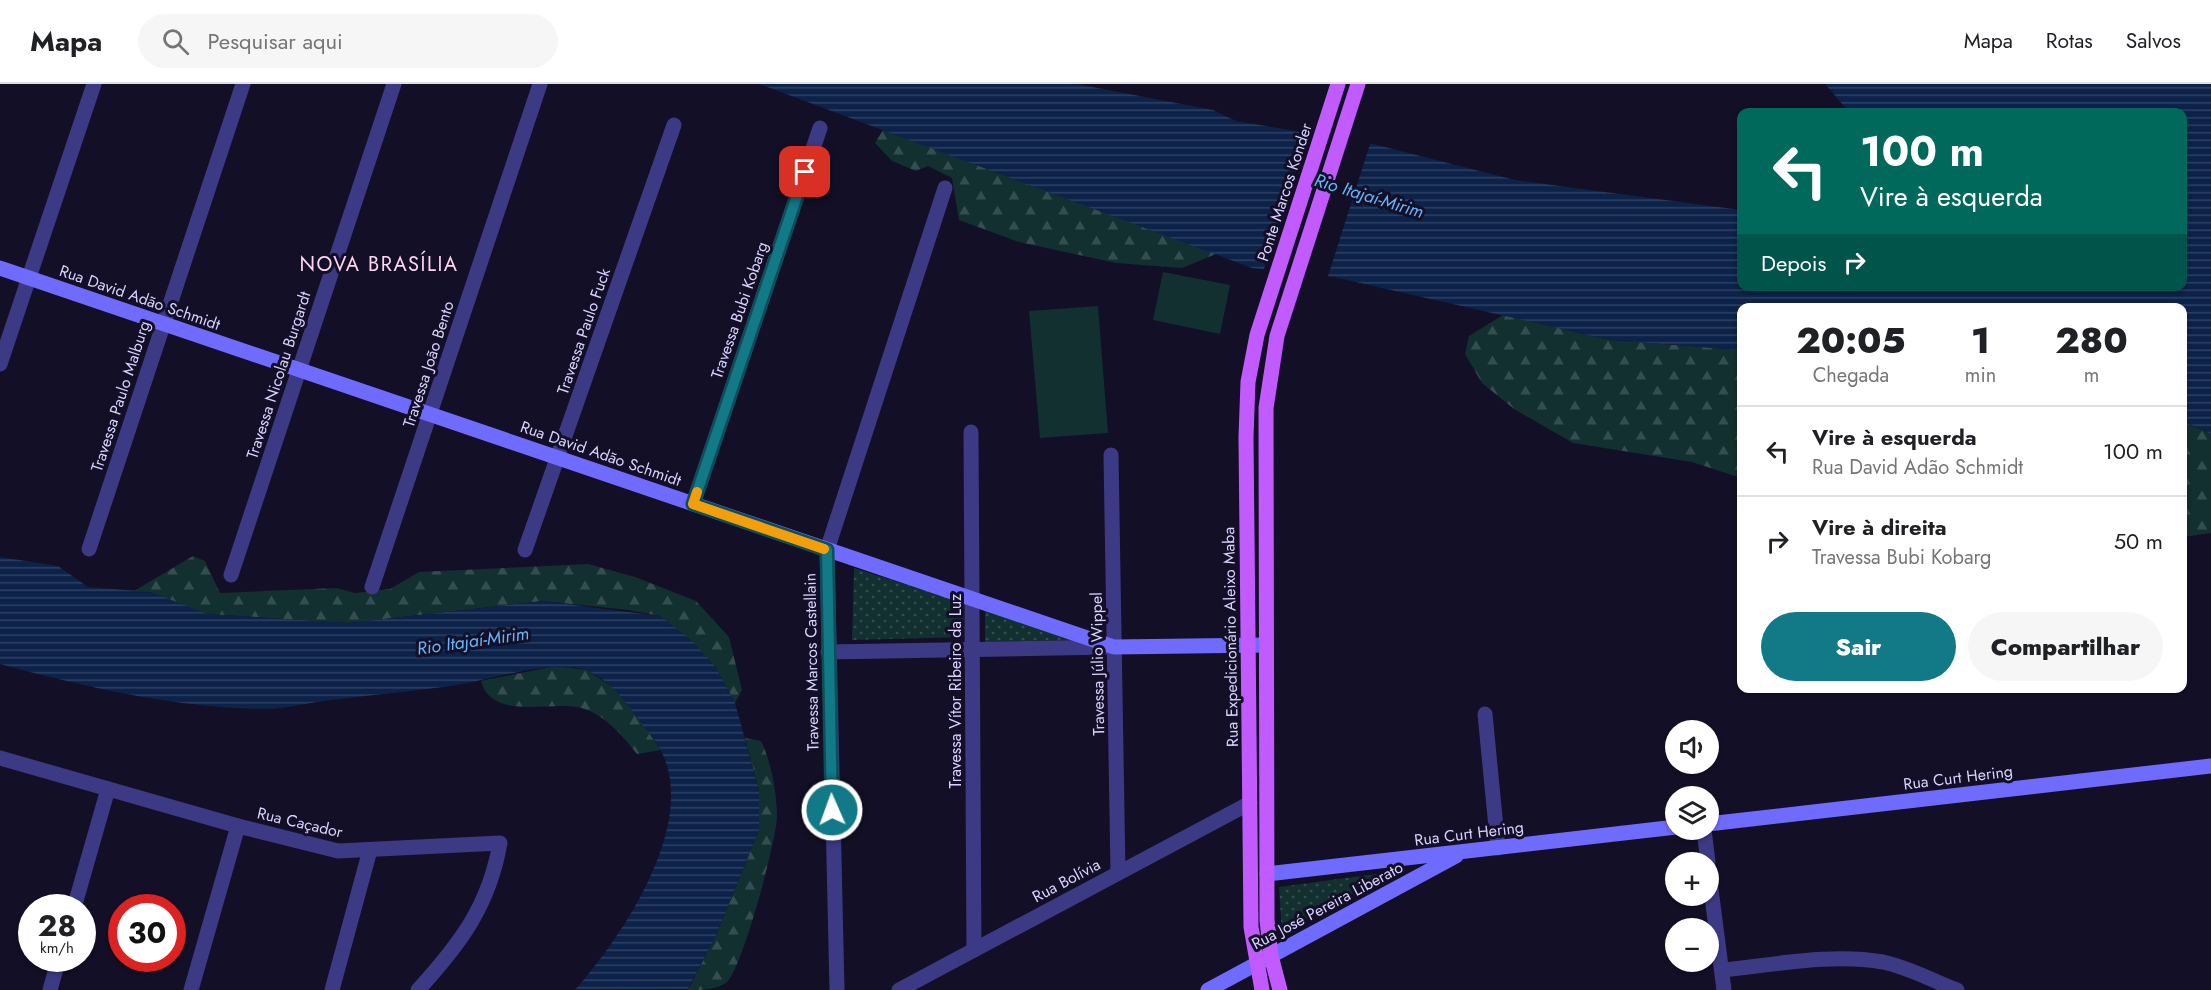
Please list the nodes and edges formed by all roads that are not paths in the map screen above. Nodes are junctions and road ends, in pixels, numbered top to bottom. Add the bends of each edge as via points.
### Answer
1 (94, 84) edge
2 (243, 84) edge
3 (394, 84) edge
4 (540, 84) edge
5 (1338, 84) edge
6 (1358, 84) edge
7 (674, 125) dead end
8 (820, 128) dead end
9 (945, 188) dead end
10 (0, 268) edge
11 (29, 278) junction
12 (1264, 312) joint
13 (163, 324) junction
14 (0, 364) edge
15 (299, 370) junction
16 (430, 415) junction
17 (971, 432) dead end
18 (1111, 455) dead end
19 (557, 458) junction
20 (693, 504) junction
21 (89, 549) dead end
22 (525, 550) dead end
23 (827, 550) junction
24 (231, 575) dead end
25 (372, 587) dead end
26 (973, 598) junction
27 (1248, 645) junction
28 (1266, 645) junction
29 (1114, 647) junction
30 (973, 650) junction
31 (828, 652) junction
32 (1485, 714) dead end
33 (0, 758) edge
34 (2211, 766) edge
35 (108, 789) junction
36 (1250, 803) junction
37 (1719, 823) edge
38 (238, 826) junction
39 (1665, 828) edge
40 (1498, 848) junction
41 (370, 850) junction
42 (1464, 852) junction
43 (1118, 873) junction
44 (1267, 874) junction
45 (78, 894) edge
46 (1714, 906) edge
47 (974, 950) junction
48 (1271, 956) junction
49 (1256, 964) junction
50 (1722, 970) junction
51 (55, 972) edge
52 (50, 990) edge
53 (191, 990) edge
54 (332, 990) edge
55 (418, 990) edge
56 (837, 990) edge
57 (899, 990) edge
58 (1208, 990) edge
59 (1262, 990) edge
60 (1280, 990) edge
61 (1724, 990) edge
62 (1957, 990) edge

1 - 11 street
2 - 13 street, Travessa Paulo Malburg
3 - 15 street, Travessa Nicolau Burgardt
4 - 16 street, Travessa João Bento
5 - 12 main road, Ponte Marcos Konder
6 - 28 main road, Rua Expedicionário Aleixo Maba via 1283,318 1268,384 1264,433
7 - 19 street, Travessa Paulo Fuck
8 - 20 street, Travessa Bubi Kobarg
9 - 23 street, Travessa Marcos Castellain
10 - 11 main road, Rua David Adão Schmidt
11 - 13 main road, Rua David Adão Schmidt
11 - 14 street
12 - 27 main road, Rua Expedicionário Aleixo Maba via 1252,356 1246,407
13 - 15 main road, Rua David Adão Schmidt
13 - 21 street, Travessa Paulo Malburg
15 - 16 main road, Rua David Adão Schmidt
15 - 24 street, Travessa Nicolau Burgardt
16 - 19 main road, Rua David Adão Schmidt
16 - 25 street, Travessa João Bento
17 - 26 street, Travessa Vítor Ribeiro da Luz
18 - 29 street, Travessa Júlio Wippel
19 - 20 main road, Rua David Adão Schmidt
19 - 22 street, Travessa Paulo Fuck
20 - 23 main road, Rua David Adão Schmidt
23 - 26 main road, Rua David Adão Schmidt
23 - 31 street, Travessa Marcos Castellain
26 - 29 main road, Rua David Adão Schmidt
26 - 30 street, Travessa Vítor Ribeiro da Luz
27 - 28 main road, Rua David Adão Schmidt
27 - 29 main road, Rua David Adão Schmidt
27 - 36 main road, Rua Expedicionário Aleixo Maba
28 - 44 main road, Rua Expedicionário Aleixo Maba
29 - 30 street
29 - 43 street, Travessa Júlio Wippel
30 - 31 street
30 - 47 street, Travessa Vítor Ribeiro da Luz
31 - 56 street, Travessa Marcos Castellain
32 - 40 street
33 - 35 street, Rua Caçador
34 - 37 main road, Rua Curt Hering
35 - 38 street, Rua Caçador
35 - 45 street
36 - 43 street, Rua Bolívia
36 - 49 main road, Rua Expedicionário Aleixo Maba via 1251,927
38 - 41 street, Rua Caçador via 338,851
38 - 53 street
39 - 40 main road, Rua Curt Hering
40 - 42 main road, Rua Curt Hering
41 - 54 street
41 - 55 street, Rua Caçador via 500,843 479,912 454,951
42 - 44 main road, Rua Curt Hering
42 - 48 main road, Rua José Pereira Liberato
43 - 47 street, Rua Bolívia
44 - 48 main road, Rua Expedicionário Aleixo Maba
46 - 50 street
47 - 57 street, Rua Bolívia
48 - 49 main road, Rua José Pereira Liberato
48 - 60 main road, Rua Expedicionário Aleixo Maba
49 - 58 main road, Rua José Pereira Liberato
49 - 59 main road, Rua Expedicionário Aleixo Maba
50 - 61 street
50 - 62 street via 1866,960 1886,963
51 - 52 street

